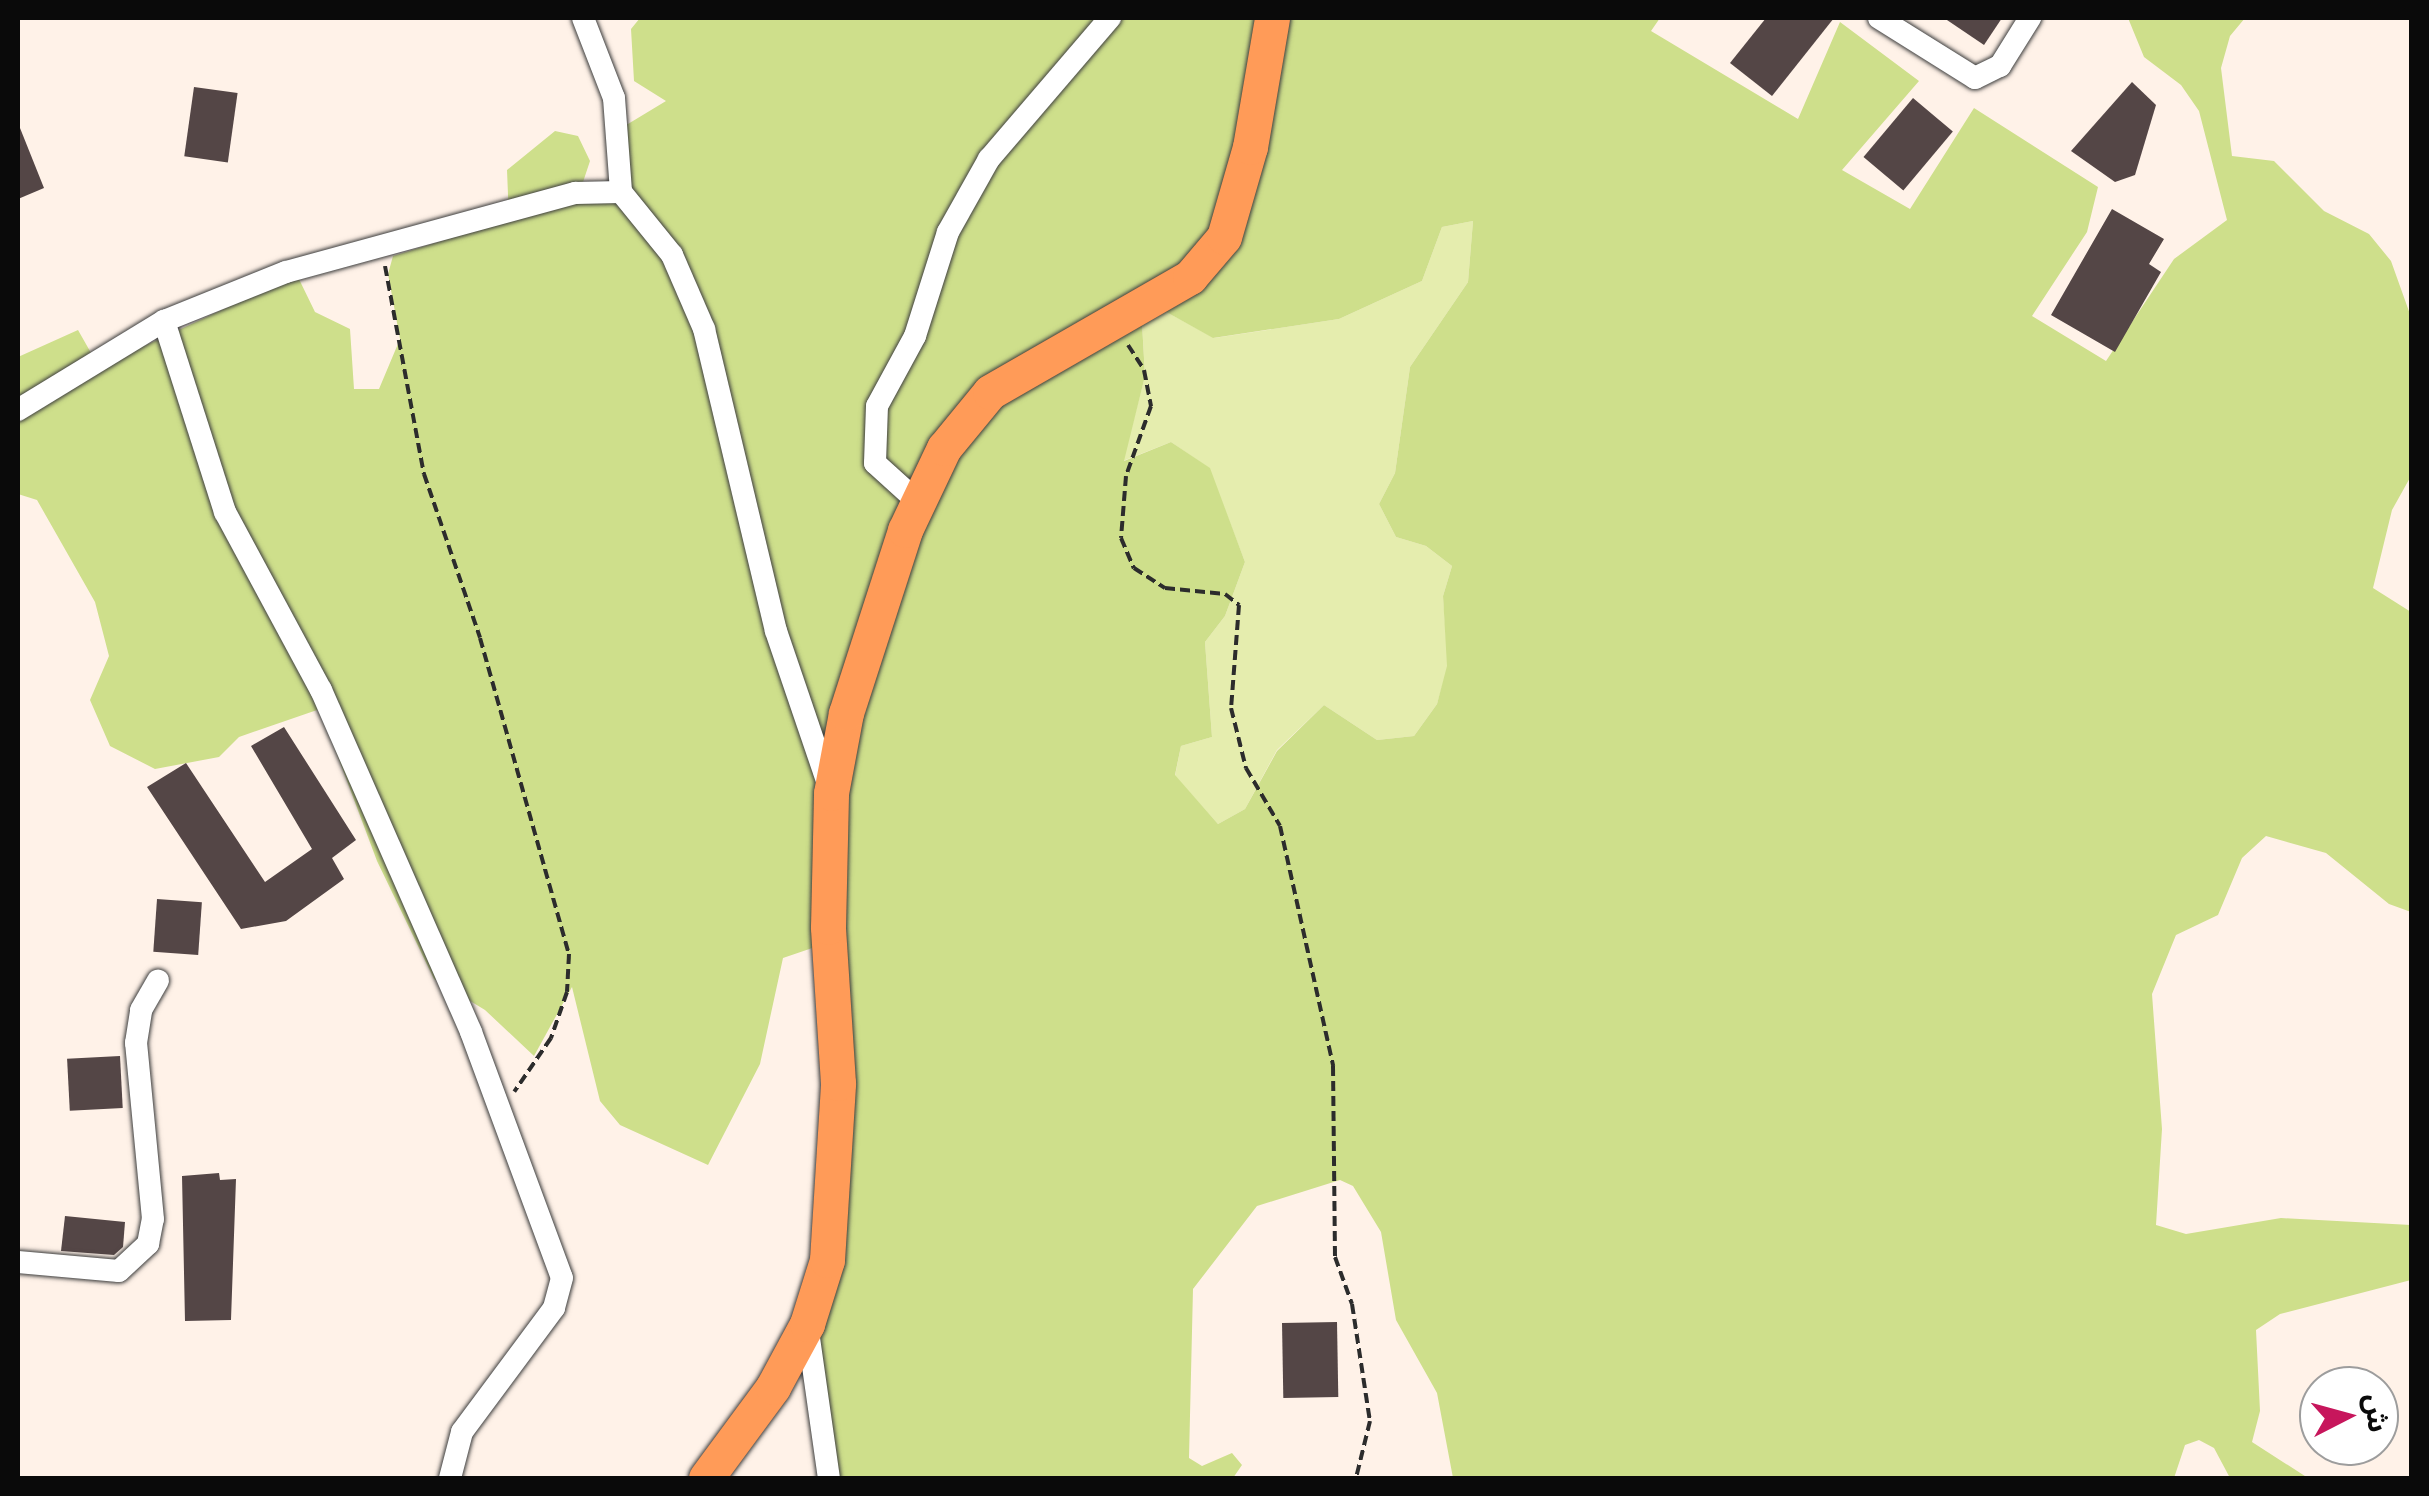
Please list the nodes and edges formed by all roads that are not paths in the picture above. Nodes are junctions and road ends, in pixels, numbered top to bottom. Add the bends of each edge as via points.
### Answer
1 (583, 18) edge
2 (1110, 18) edge
3 (1272, 18) edge
4 (1879, 18) edge
5 (2030, 18) edge
6 (621, 192) junction
7 (164, 321) junction
8 (18, 410) edge
9 (918, 502) junction
10 (831, 792) junction
11 (158, 981) dead end
12 (18, 1262) edge
13 (807, 1324) junction
14 (450, 1478) edge
15 (706, 1478) edge
16 (829, 1478) edge

1 - 6 street via 614,98
2 - 9 street via 989,159 948,232 915,336 877,406 874,462
3 - 9 main road via 1250,147 1224,237 1190,276 990,392 962,420
4 - 5 street via 1975,78 2000,66
6 - 7 street via 575,193 381,242
6 - 10 street via 672,255 704,330 786,666
7 - 8 street
7 - 14 street via 225,512 320,690 542,1212 562,1294 478,1404 453,1450
9 - 10 main road via 870,629
10 - 13 main road via 834,1175 826,1260
11 - 12 street via 140,1010 136,1042 153,1219 148,1244 119,1270
13 - 15 main road via 773,1387
13 - 16 street

